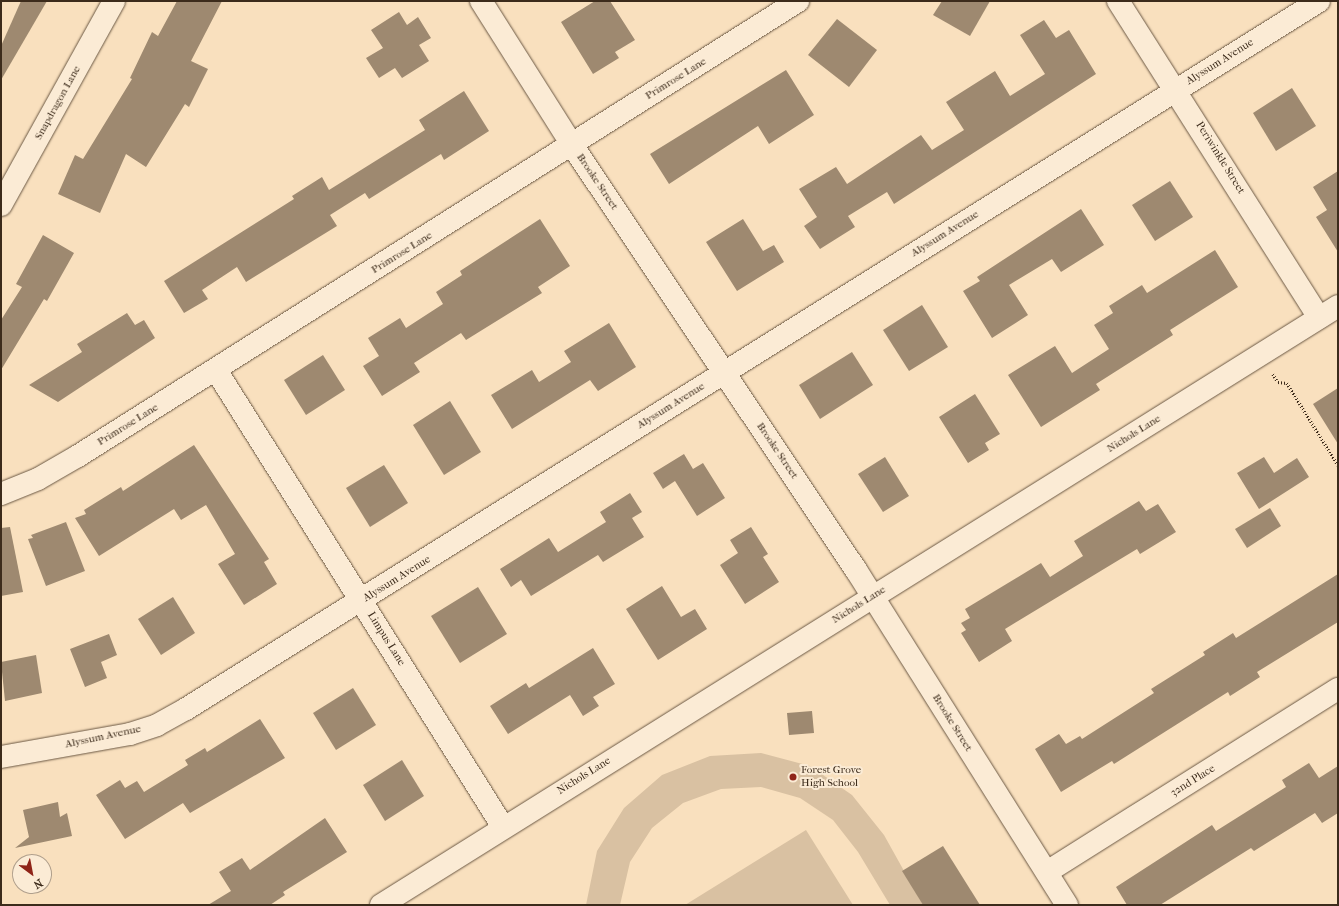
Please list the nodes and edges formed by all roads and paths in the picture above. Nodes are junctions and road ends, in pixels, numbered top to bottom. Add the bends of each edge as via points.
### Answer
1 (114, 1) edge
2 (481, 1) edge
3 (798, 1) edge
4 (1118, 1) edge
5 (1318, 1) edge
6 (1176, 88) junction
7 (572, 145) junction
8 (1, 205) edge
9 (1338, 306) edge
10 (1319, 318) junction
11 (1260, 355) junction
12 (216, 370) junction
13 (724, 372) junction
14 (1338, 465) edge
15 (1, 494) edge
16 (873, 597) junction
17 (362, 601) junction
18 (1338, 689) edge
19 (1, 757) edge
20 (502, 827) junction
21 (1047, 872) junction
22 (381, 905) edge
23 (1067, 905) edge

1 - 8 street, Snapdragon Lane
2 - 7 street, Brooke Street
3 - 7 street, Primrose Lane
4 - 6 street, Periwinkle Street
5 - 6 street, Alyssum Avenue
6 - 10 street, Periwinkle Street
6 - 13 street, Alyssum Avenue
7 - 12 street, Primrose Lane
7 - 13 street, Brooke Street
9 - 10 street, Nichols Lane
10 - 11 street, Nichols Lane
11 - 14 path via 1278,382 1287,383
11 - 16 street, Nichols Lane
12 - 15 street, Primrose Lane via 72,460 38,479
12 - 17 street, Limpus Lane
13 - 16 street, Brooke Street
13 - 17 street, Alyssum Avenue
16 - 20 street, Nichols Lane
16 - 21 street, Brooke Street
17 - 19 street, Alyssum Avenue via 157,725 130,734
17 - 20 street, Limpus Lane
18 - 21 street, 32nd Place
20 - 22 street, Nichols Lane
21 - 23 street, Brooke Street

